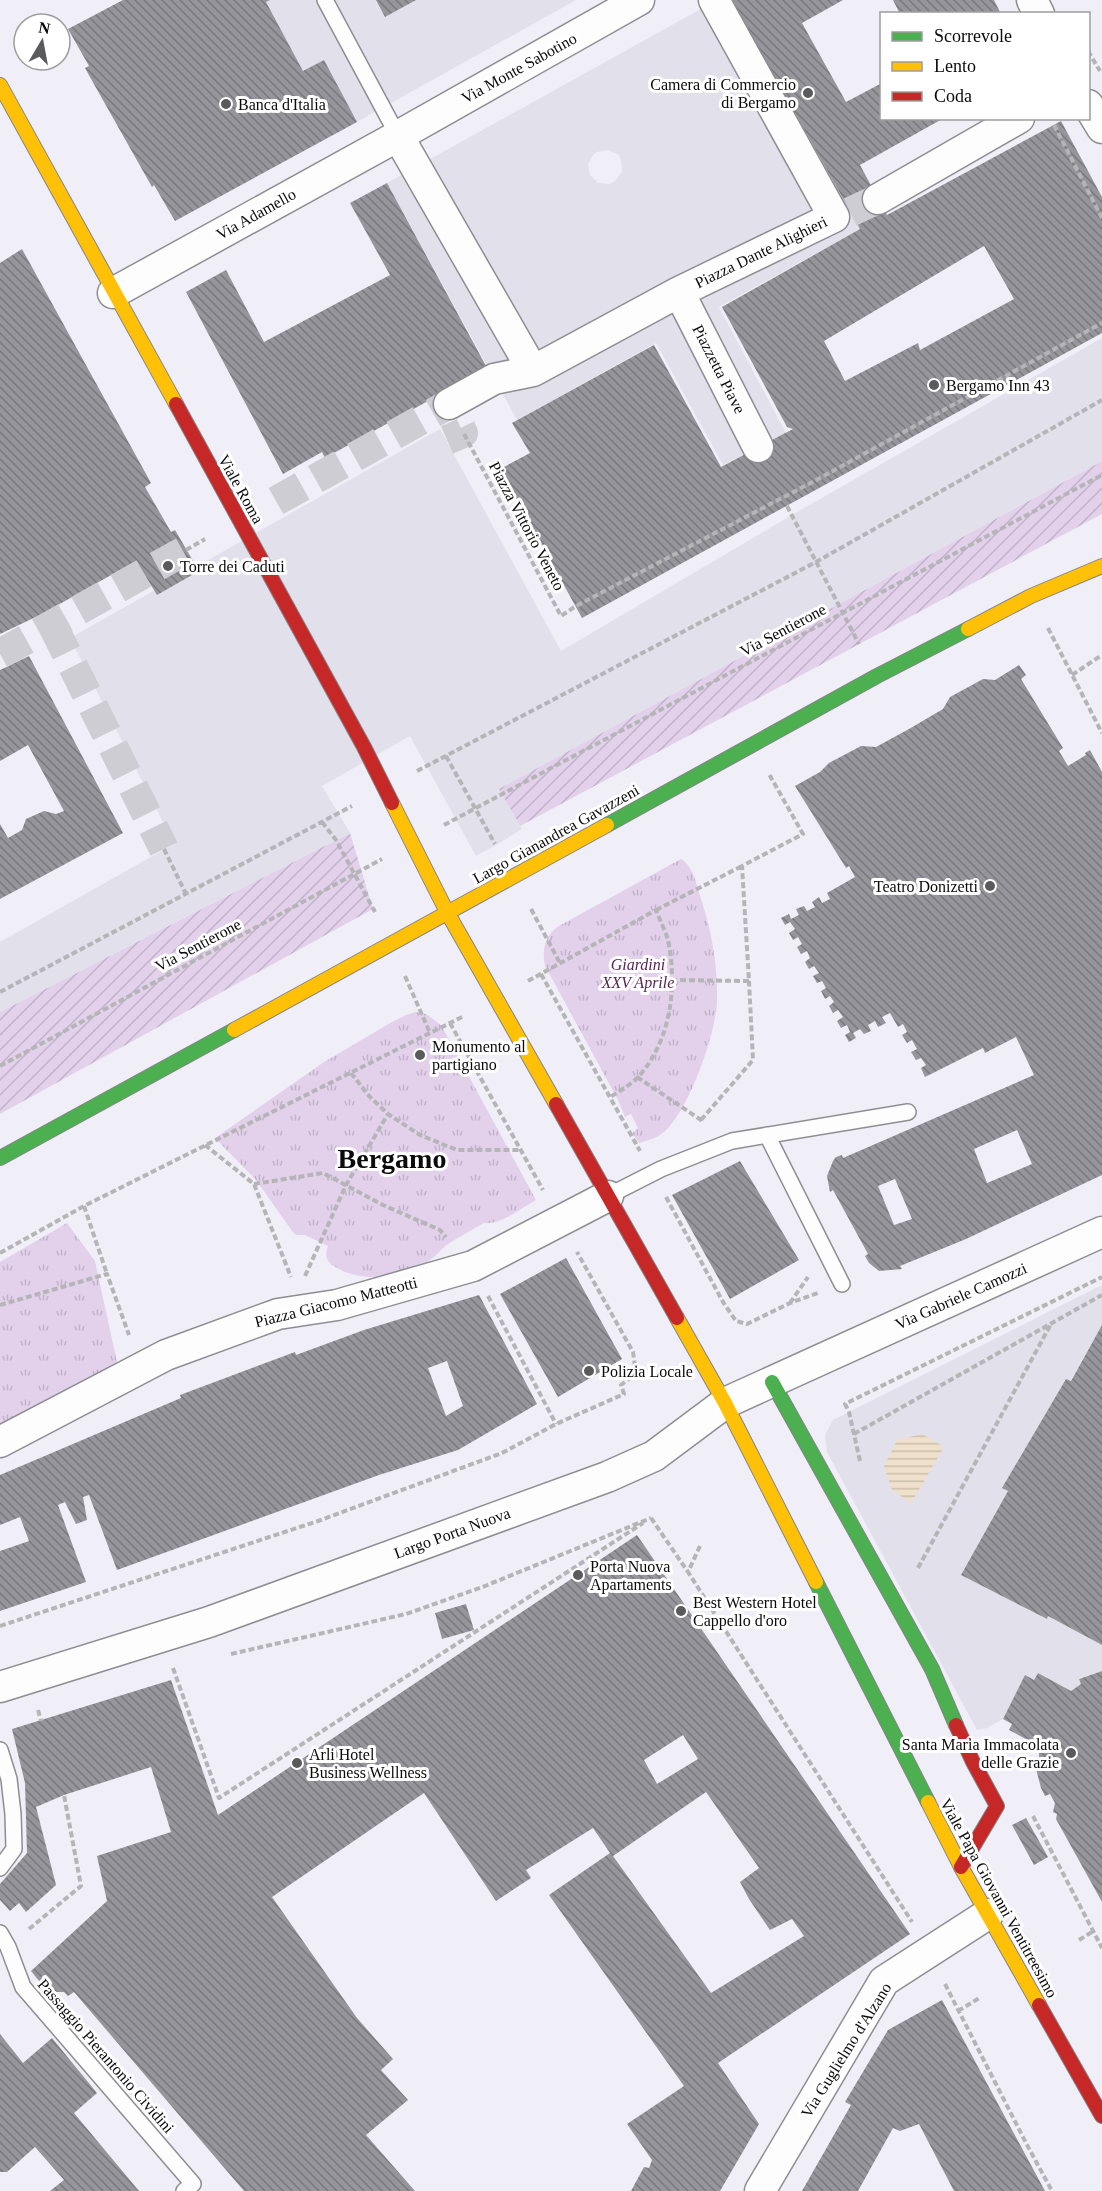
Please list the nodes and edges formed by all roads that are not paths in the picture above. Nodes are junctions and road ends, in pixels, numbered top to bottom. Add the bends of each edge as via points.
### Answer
1 (325, 0) edge
2 (639, 0) edge
3 (714, 0) edge
4 (0, 85) edge
5 (1090, 107) edge
6 (1016, 120) edge
7 (1102, 128) edge
8 (398, 136) junction
9 (878, 199) tunnel mouth
10 (679, 292) junction
11 (113, 293) junction
12 (533, 370) junction
13 (449, 404) dead end
14 (758, 447) dead end
15 (1102, 566) edge
16 (447, 912) junction
17 (908, 1112) dead end
18 (767, 1135) junction
19 (0, 1158) edge
20 (608, 1196) junction
21 (1102, 1232) edge
22 (842, 1284) dead end
23 (819, 1359) joint
24 (772, 1382) junction
25 (725, 1403) junction
26 (0, 1442) edge
27 (0, 1687) edge
28 (0, 1750) edge
29 (961, 1867) junction
30 (0, 1868) edge
31 (988, 1914) junction
32 (0, 1933) edge
33 (1102, 2116) edge
34 (184, 2191) edge
35 (760, 2191) edge

1 - 8 lane
2 - 8 street, Via Monte Sabotino
3 - 10 street, Piazza Dante Alighieri via 842,215
4 - 11 street, Viale Roma
5 - 7 street
6 - 9 street
8 - 11 street, Via Adamello
8 - 12 street
10 - 12 street, Piazza Dante Alighieri
10 - 14 street, Piazzetta Piave
11 - 16 street, Viale Roma via 364,747
12 - 13 street, Piazza Dante Alighieri via 494,379
15 - 16 street, Largo Gianandrea Gavazzeni via 1031,596 877,676
16 - 19 street
16 - 20 street
17 - 18 lane
18 - 20 lane via 732,1141
18 - 22 lane
20 - 25 street
20 - 26 street, Piazza Giacomo Matteotti via 473,1266 337,1305 278,1314 166,1355
21 - 23 street, Via Gabriele Camozzi
23 - 24 street, Largo Porta Nuova
24 - 25 street, Largo Porta Nuova
24 - 29 street via 932,1669 997,1806
25 - 27 street, Largo Porta Nuova via 654,1456 607,1477 219,1618
25 - 29 street, Viale Papa Giovanni Ventitreesimo
28 - 30 lane via 14,1814 14,1849
29 - 31 street, Viale Papa Giovanni Ventitreesimo
31 - 33 street, Viale Papa Giovanni Ventitreesimo
31 - 35 street, Via Guglielmo d'Alzano via 884,1981
32 - 34 lane, Passaggio Pierantonio Cividini via 23,1987 193,2184

